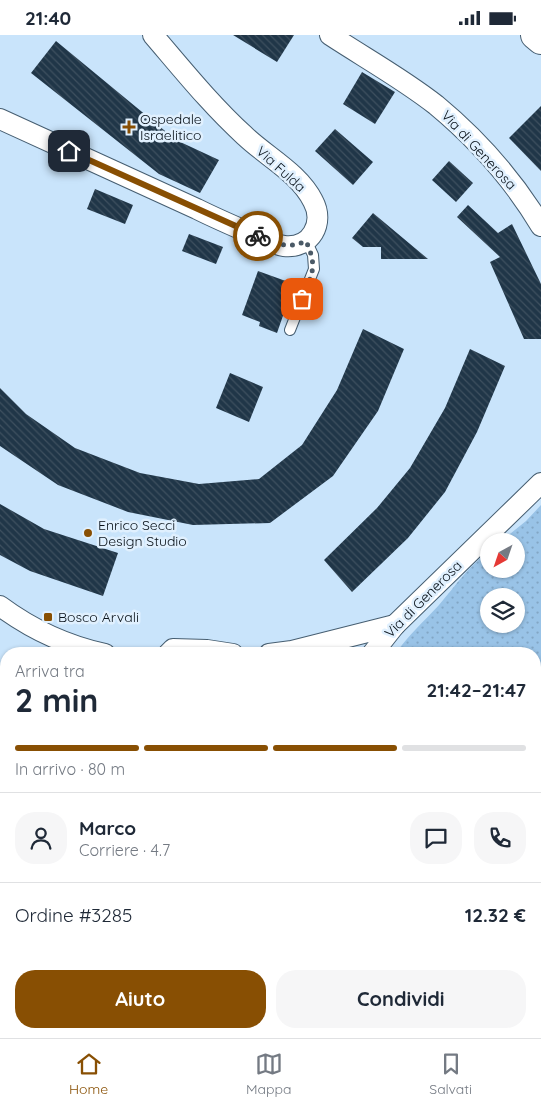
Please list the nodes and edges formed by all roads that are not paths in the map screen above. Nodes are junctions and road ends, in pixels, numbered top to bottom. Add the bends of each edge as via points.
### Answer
1 (153, 35) edge
2 (330, 35) edge
3 (534, 35) edge
4 (541, 40) edge
5 (0, 119) edge
6 (541, 226) edge
7 (306, 241) junction
8 (290, 330) dead end
9 (541, 483) edge
10 (0, 606) edge
11 (395, 625) junction
12 (83, 647) edge
13 (308, 647) edge
14 (378, 647) edge

1 - 7 street, Via Fulda via 208,101 308,192 317,208 318,220 313,234
2 - 6 street, Via di Generosa via 415,89 456,122 517,190
3 - 4 main road
5 - 7 street via 274,243 290,246
7 - 8 lane via 313,255 314,269
9 - 11 street, Via di Generosa
10 - 12 street via 58,639
11 - 13 street
11 - 14 street, Via di Generosa

